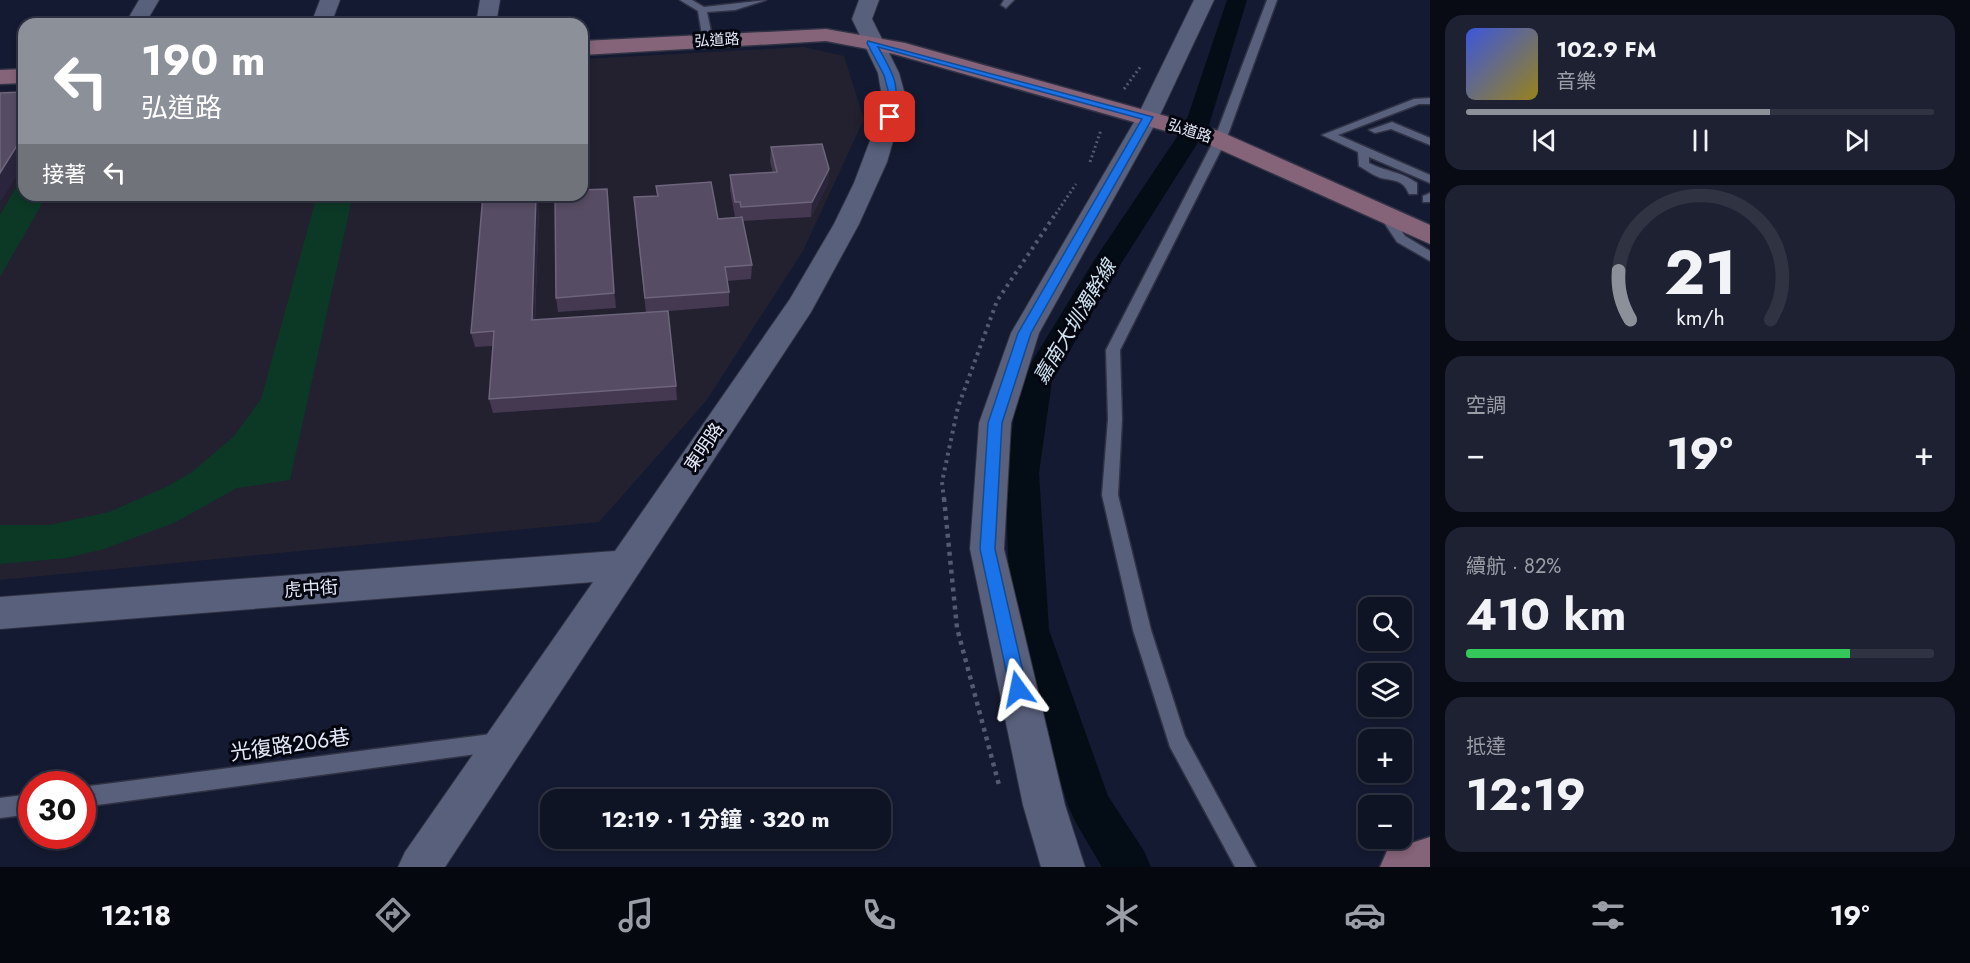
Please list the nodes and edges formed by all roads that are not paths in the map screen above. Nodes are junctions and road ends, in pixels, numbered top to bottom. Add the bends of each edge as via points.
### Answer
1 (149, 0) edge
2 (330, 0) edge
3 (490, 0) edge
4 (685, 0) edge
5 (761, 0) edge
6 (869, 0) edge
7 (1204, 0) edge
8 (1272, 0) edge
9 (702, 10) junction
10 (138, 18) edge
11 (323, 18) edge
12 (487, 18) edge
13 (708, 41) junction
14 (871, 43) junction
15 (588, 48) edge
16 (18, 76) edge
17 (0, 77) edge
18 (1424, 101) edge
19 (1430, 107) edge
20 (1158, 121) junction
21 (1375, 130) dead end
22 (1215, 138) junction
23 (1430, 142) edge
24 (1364, 150) junction
25 (1430, 178) edge
26 (1413, 191) dead end
27 (1385, 215) junction
28 (1430, 235) edge
29 (1430, 257) edge
30 (623, 565) junction
31 (0, 613) edge
32 (505, 741) junction
33 (96, 795) edge
34 (18, 806) edge
35 (0, 808) edge
36 (1430, 860) edge
37 (420, 867) edge
38 (1063, 867) edge
39 (1246, 867) edge
40 (1403, 867) edge

1 - 10 street
2 - 11 street
3 - 12 street
4 - 9 lane
5 - 9 lane
6 - 14 street, 東明路 via 862,19
7 - 20 street
8 - 22 lane
9 - 13 lane
13 - 14 street, 弘道路 via 826,35
13 - 15 street, 弘道路
14 - 20 street, 弘道路
14 - 30 street, 東明路 via 893,90 890,117 871,176 801,305
16 - 17 street
18 - 19 lane
18 - 24 lane via 1328,135
20 - 22 street, 弘道路
20 - 38 street via 1024,333 995,423 987,549 1044,805
21 - 23 lane via 1392,125
22 - 27 street, 弘道路
22 - 39 lane via 1113,350 1115,419 1110,495 1142,630 1177,740
24 - 25 lane
24 - 26 lane via 1364,164 1383,175 1399,176 1413,186
27 - 28 street, 弘道路
27 - 29 lane via 1401,239
30 - 31 street, 虎中街
30 - 32 street, 東明路
32 - 33 lane, 光復路206巷
32 - 37 street, 東明路
34 - 35 lane
36 - 40 street

